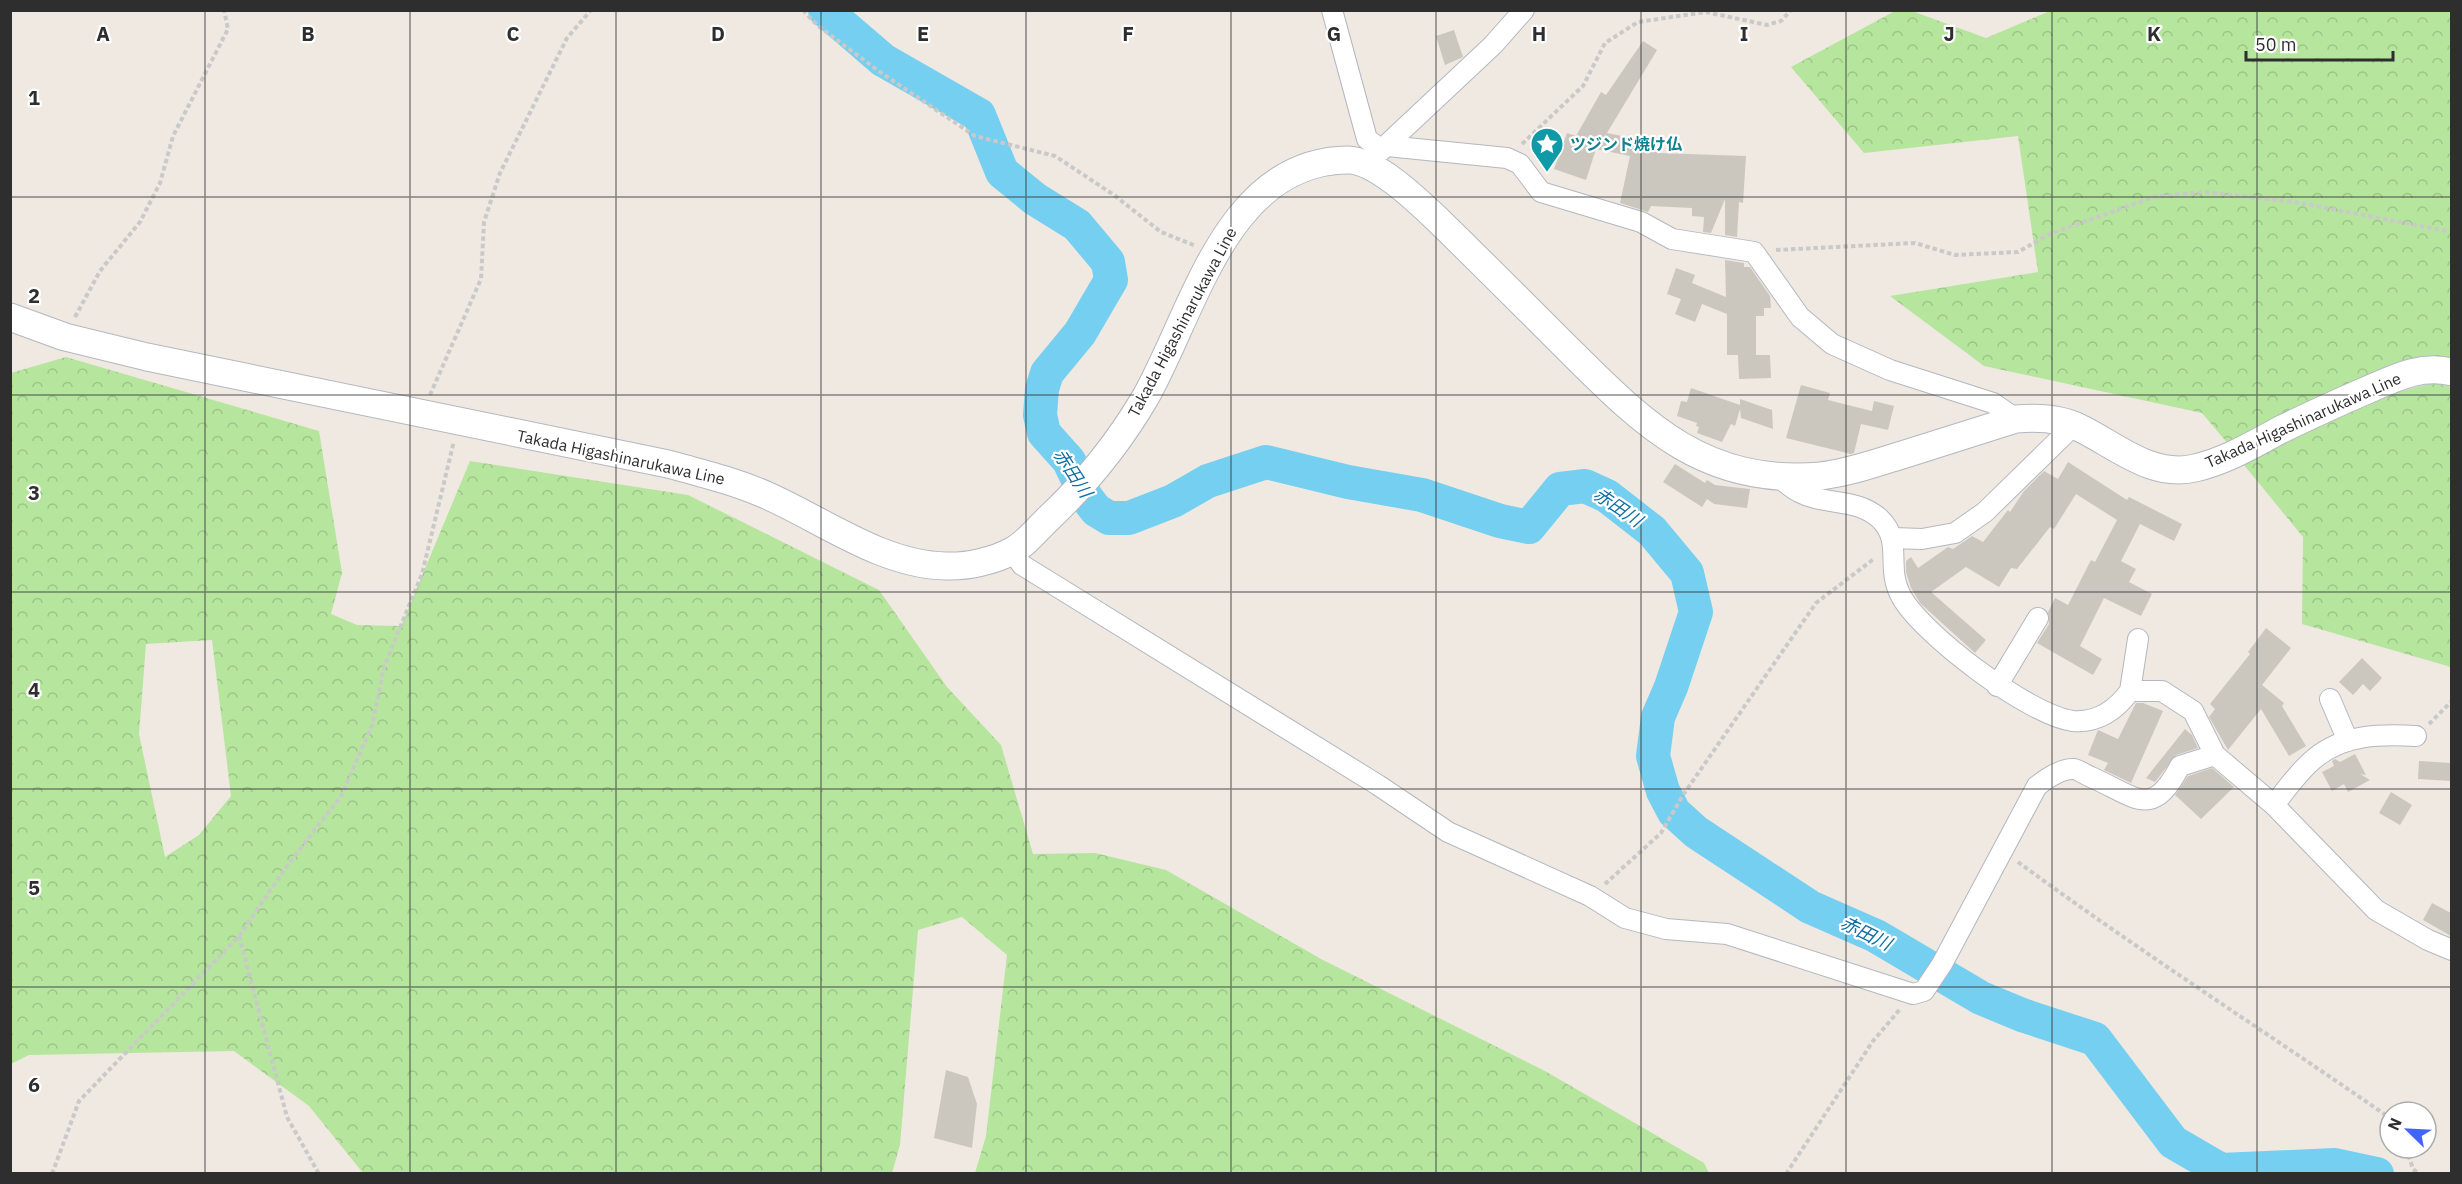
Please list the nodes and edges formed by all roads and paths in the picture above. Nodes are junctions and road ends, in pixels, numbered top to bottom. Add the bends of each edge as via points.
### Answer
1 (224, 10) edge
2 (591, 10) edge
3 (803, 10) edge
4 (1332, 10) edge
5 (1524, 10) edge
6 (1791, 10) edge
7 (1379, 153) junction
8 (1507, 158) junction
9 (2451, 232) edge
10 (1754, 252) junction
11 (1216, 253) junction
12 (10, 317) edge
13 (65, 337) junction
14 (2451, 372) edge
15 (422, 413) junction
16 (2016, 419) junction
17 (457, 422) junction
18 (2073, 426) junction
19 (1777, 476) junction
20 (1894, 538) junction
21 (1012, 551) junction
22 (2038, 618) dead end
23 (2138, 639) dead end
24 (1997, 686) junction
25 (2130, 691) junction
26 (2330, 699) dead end
27 (2451, 701) edge
28 (2416, 736) joint
29 (2348, 741) junction
30 (2215, 755) junction
31 (2274, 805) junction
32 (2002, 851) junction
33 (1590, 896) junction
34 (239, 936) junction
35 (2451, 950) edge
36 (1919, 993) junction
37 (2378, 1110) edge
38 (2410, 1160) edge
39 (52, 1173) edge
40 (319, 1173) edge
41 (1786, 1173) edge
42 (2419, 1173) edge

1 - 13 path via 228,29 173,136 160,183 140,222 100,271
2 - 15 path via 567,38 500,173 484,222 481,279
3 - 11 path via 880,72 975,136 1055,156 1161,232
4 - 7 street via 1367,139
5 - 7 street
6 - 8 path via 1781,21 1767,25 1706,12 1638,22 1605,43 1583,86
7 - 8 street
7 - 11 main road, Takada Higashinarukawa Line via 1325,163 1279,178 1233,224
7 - 19 main road, Takada Higashinarukawa Line via 1422,205 1636,416 1709,460 1736,470
8 - 10 street via 1520,164 1541,192 1641,222 1672,239
9 - 10 path via 2295,202 2204,192 2153,197 2050,234 2018,252 1955,255 1916,243
10 - 16 street via 1800,317 1832,344 1890,370 1993,403
11 - 21 main road, Takada Higashinarukawa Line via 1147,394 1123,433 1067,501
12 - 13 main road, Takada Higashinarukawa Line
13 - 15 main road, Takada Higashinarukawa Line
14 - 18 main road, Takada Higashinarukawa Line via 2437,368 2408,372 2222,460 2194,468 2172,471 2132,459
15 - 17 main road, Takada Higashinarukawa Line
16 - 18 main road, Takada Higashinarukawa Line via 2036,417
16 - 19 main road, Takada Higashinarukawa Line via 1857,469 1821,476
17 - 21 main road, Takada Higashinarukawa Line via 668,464 727,480 765,494 898,558 927,565 950,567 981,562
17 - 34 path via 422,574 384,667 372,726 340,796
18 - 20 street via 1985,512 1955,533 1922,539
19 - 20 street via 1800,493 1866,507
20 - 24 street via 1892,572 1900,596 1920,620
20 - 33 path via 1847,582 1816,603 1661,833
21 - 33 street via 1022,565 1448,832
22 - 24 street
23 - 25 street
24 - 25 street via 2042,712 2073,721 2100,718 2120,705
25 - 30 street via 2162,691 2193,711
26 - 29 street
27 - 28 path
28 - 29 street via 2378,734
29 - 31 street via 2314,758
30 - 31 street
30 - 32 street via 2180,766 2168,789 2156,799 2142,800 2074,769 2052,775 2037,786
31 - 35 street via 2376,910
32 - 36 street via 1942,964
32 - 37 path via 2128,942 2205,990
33 - 36 street via 1624,918 1666,929 1727,934
34 - 39 path via 79,1101
34 - 40 path via 287,1117
36 - 41 path via 1873,1041
38 - 42 path

